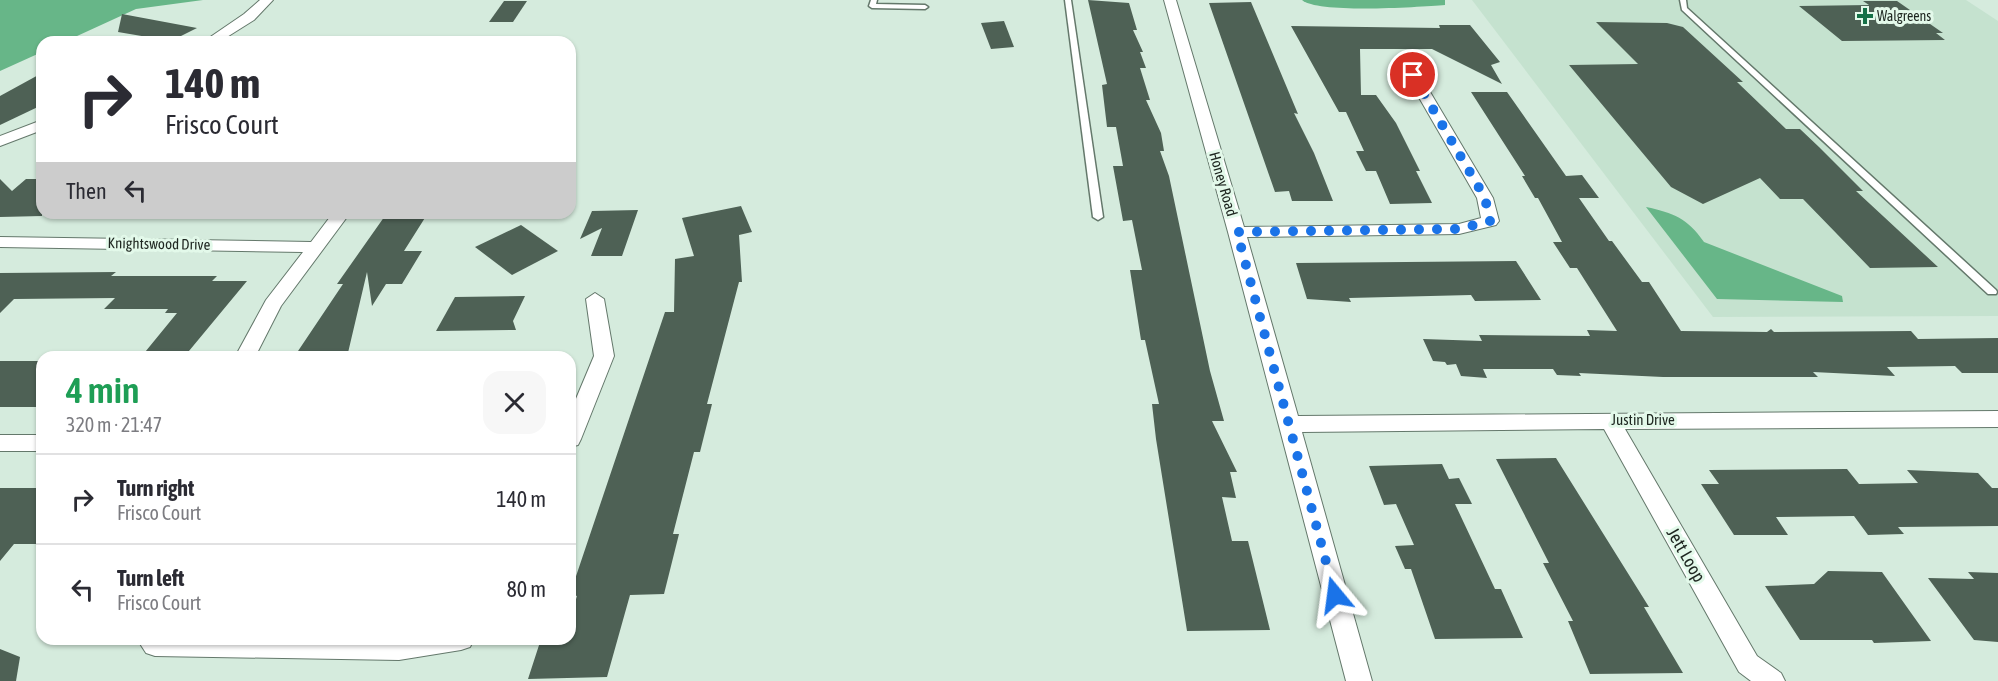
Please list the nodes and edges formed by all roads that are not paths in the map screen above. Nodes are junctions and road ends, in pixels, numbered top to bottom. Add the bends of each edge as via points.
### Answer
1 (267, 0) edge
2 (874, 0) edge
3 (1068, 0) edge
4 (1170, 0) edge
5 (1683, 0) edge
6 (925, 7) dead end
7 (219, 36) edge
8 (1413, 75) dead end
9 (36, 127) edge
10 (0, 141) edge
11 (1098, 217) dead end
12 (338, 219) edge
13 (1237, 232) junction
14 (0, 242) edge
15 (318, 247) junction
16 (1992, 292) dead end
17 (596, 299) dead end
18 (248, 351) edge
19 (1998, 419) edge
20 (1609, 420) junction
21 (576, 424) edge
22 (1288, 424) junction
23 (0, 443) edge
24 (36, 443) edge
25 (154, 645) edge
26 (424, 645) edge
27 (1359, 681) edge
28 (1772, 681) edge

1 - 7 street
2 - 6 lane via 872,6
3 - 11 lane
4 - 13 street, Honey Road
5 - 16 lane via 1684,9
8 - 13 street via 1485,198 1490,221 1459,229
9 - 10 street
12 - 15 street
13 - 22 street, Honey Road
14 - 15 street, Knightswood Drive
15 - 18 street via 273,304
17 - 21 street via 603,356
19 - 20 street, Justin Drive
20 - 22 street, Justin Drive
20 - 28 street, Jett Loop via 1748,664
22 - 27 street, Honey Road
23 - 24 street
25 - 26 street via 399,649

